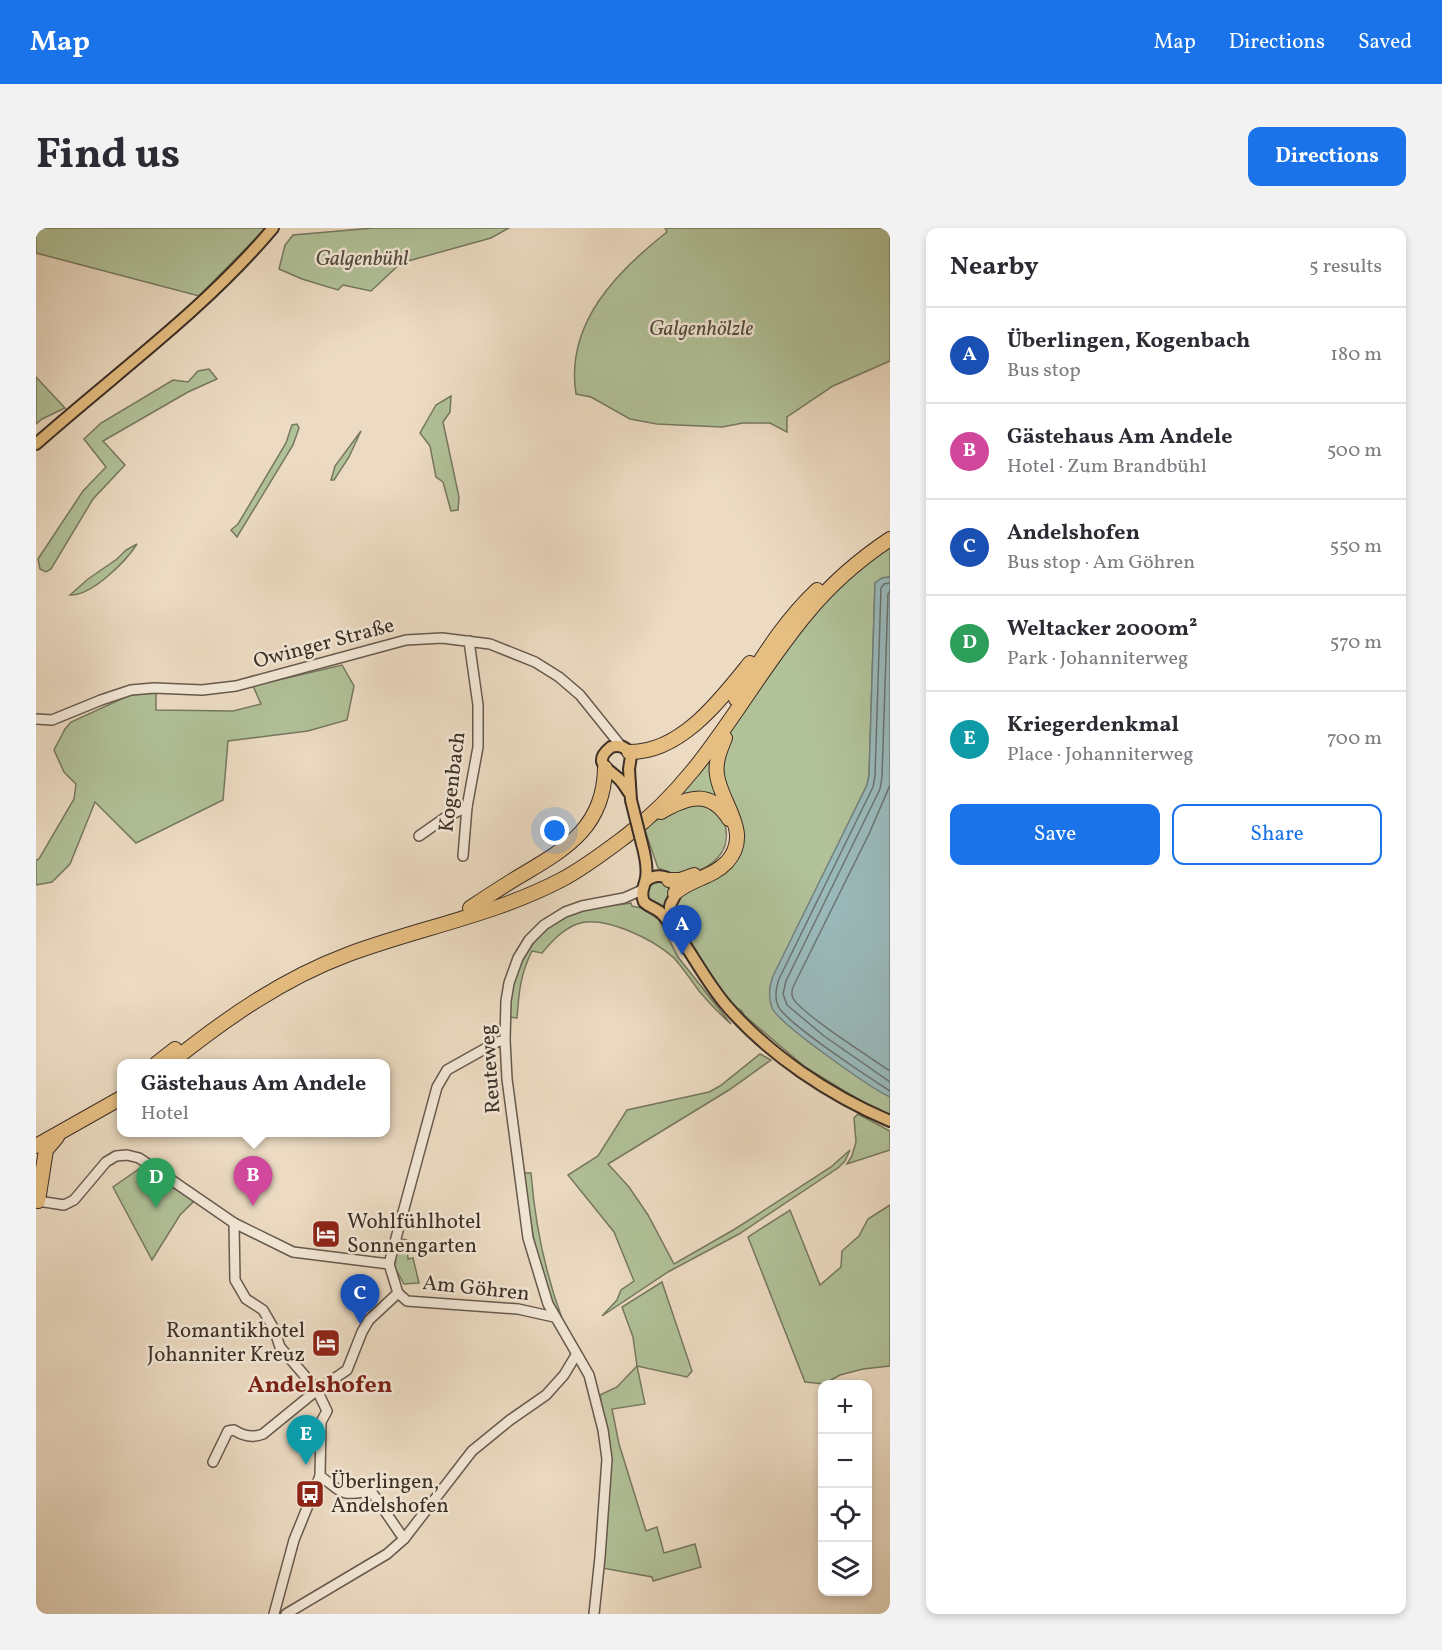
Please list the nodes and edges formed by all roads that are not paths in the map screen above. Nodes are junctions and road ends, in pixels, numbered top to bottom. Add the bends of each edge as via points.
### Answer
1 (273, 228) edge
2 (36, 444) edge
3 (890, 539) edge
4 (873, 551) junction
5 (778, 633) junction
6 (469, 641) junction
7 (36, 719) edge
8 (600, 721) junction
9 (730, 723) junction
10 (608, 749) junction
11 (625, 749) junction
12 (629, 769) junction
13 (610, 771) junction
14 (630, 797) junction
15 (467, 807) junction
16 (648, 818) junction
17 (419, 836) dead end
18 (463, 856) dead end
19 (653, 881) junction
20 (624, 898) junction
21 (673, 899) junction
22 (645, 902) junction
23 (470, 908) junction
24 (657, 909) junction
25 (675, 930) junction
26 (505, 1040) junction
27 (163, 1059) edge
28 (176, 1059) edge
29 (117, 1091) edge
30 (117, 1100) edge
31 (890, 1121) edge
32 (58, 1135) junction
33 (36, 1136) edge
34 (36, 1146) edge
35 (39, 1175) edge
36 (37, 1203) edge
37 (234, 1223) junction
38 (389, 1264) junction
39 (398, 1293) junction
40 (554, 1317) junction
41 (576, 1355) junction
42 (317, 1390) junction
43 (213, 1462) dead end
44 (320, 1476) junction
45 (404, 1539) junction
46 (274, 1614) edge
47 (286, 1614) edge
48 (594, 1614) edge

1 - 2 main road via 200,304
3 - 4 highway
4 - 5 highway via 830,579
4 - 9 highway via 808,612
5 - 11 highway via 693,724 660,746 640,752
5 - 23 highway via 712,734 651,804 615,834 552,875
6 - 7 street, Owinger Straße via 406,640 236,686 131,690 52,720
6 - 8 street, Owinger Straße via 490,644 535,662 569,685
6 - 15 street, Kogenbach via 478,705 478,741
8 - 10 street, Owinger Straße
8 - 11 street, Owinger Straße
9 - 16 highway via 695,770
9 - 21 highway via 717,772 737,827 735,850 721,868 682,886
10 - 11 main road
10 - 13 main road via 603,760
11 - 12 main road via 632,760
12 - 13 main road via 623,774
12 - 14 main road
13 - 14 main road via 621,780
13 - 23 highway via 598,808 576,839
14 - 19 main road, bridge
15 - 17 street
15 - 18 street, Kogenbach
16 - 19 highway via 682,800 700,798 717,805 732,826 731,846 719,863 680,880
16 - 28 highway via 563,879 463,918 349,954 271,990
19 - 20 street, Reuteweg
19 - 21 main road via 675,888
19 - 22 main road
20 - 22 street, Reuteweg
20 - 26 street, Reuteweg via 566,912 529,940 509,983
21 - 24 main road
21 - 25 main road via 670,908
22 - 24 main road
23 - 27 highway via 366,939 303,964 247,995
24 - 25 main road
25 - 31 main road via 718,996 764,1043 823,1086
26 - 38 street via 447,1070 437,1087
26 - 40 street, Reuteweg via 528,1238
29 - 33 highway
30 - 32 highway
32 - 34 highway
32 - 35 highway via 46,1150
35 - 36 highway
36 - 37 street via 64,1205 74,1200 106,1162 127,1155 139,1158
37 - 38 street via 293,1252
37 - 42 street via 235,1280 246,1299 263,1310 280,1347
38 - 39 street, Am Göhren
39 - 40 street, Am Göhren via 407,1301 518,1309
39 - 42 street, Am Göhren via 369,1320 347,1370
40 - 41 street, Reuteweg
41 - 45 street via 546,1395 472,1451
41 - 48 street via 589,1375 608,1458
42 - 43 street, Am Göhren via 263,1434 255,1437 228,1431
42 - 44 street via 327,1411 321,1422
44 - 45 street via 338,1491 371,1491
44 - 46 street via 294,1539
45 - 47 street via 387,1554

